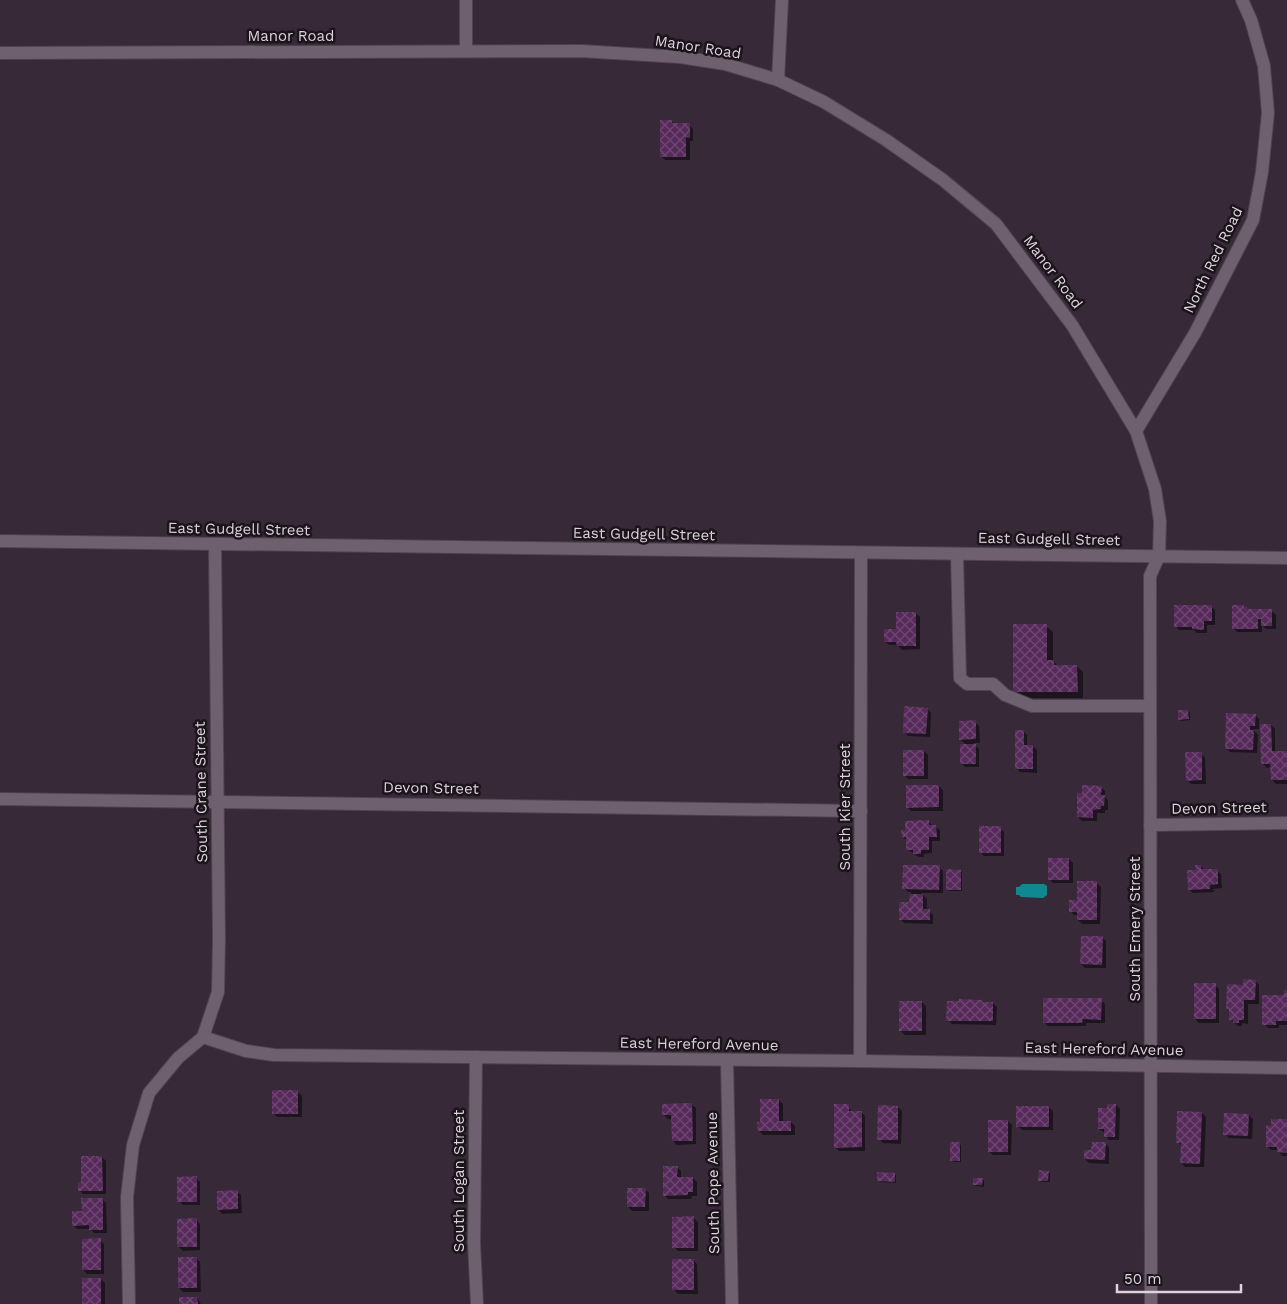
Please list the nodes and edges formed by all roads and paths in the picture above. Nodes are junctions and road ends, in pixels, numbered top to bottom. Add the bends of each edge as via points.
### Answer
1 (466, 0) edge
2 (782, 0) edge
3 (1242, 0) edge
4 (466, 51) junction
5 (0, 53) edge
6 (778, 80) junction
7 (1136, 431) junction
8 (0, 541) edge
9 (215, 545) junction
10 (861, 553) junction
11 (957, 554) junction
12 (1159, 556) junction
13 (1287, 558) edge
14 (1150, 706) junction
15 (0, 800) edge
16 (217, 801) junction
17 (861, 811) junction
18 (1287, 823) edge
19 (1150, 824) junction
20 (203, 1037) junction
21 (476, 1057) junction
22 (728, 1061) junction
23 (860, 1061) junction
24 (1152, 1067) junction
25 (1287, 1068) edge
26 (129, 1304) edge
27 (477, 1304) edge
28 (732, 1304) edge
29 (1151, 1304) edge

1 - 4 street
2 - 6 street
3 - 7 street, North Red Road via 1264,66 1268,113 1254,220 1195,334
4 - 5 street, Manor Road
4 - 6 street, Manor Road via 581,51 680,57 725,64
6 - 7 street, Manor Road via 824,102 886,140 943,180 996,224 1072,326
7 - 12 street, Manor Road via 1155,489 1160,522
8 - 9 street, East Gudgell Street
9 - 10 street, East Gudgell Street
9 - 16 street, South Crane Street
10 - 11 street, East Gudgell Street
10 - 17 street, South Kier Street
11 - 12 street, East Gudgell Street
11 - 14 street via 960,678 967,684 993,684 1005,695 1032,706
12 - 13 street, East Gudgell Street
12 - 14 street, South Emery Street via 1150,576
14 - 19 street, South Emery Street
15 - 16 street, Devon Street
16 - 17 street, Devon Street
16 - 20 street, South Crane Street via 218,992
17 - 23 street, South Kier Street
18 - 19 street, Devon Street
19 - 24 street, South Emery Street
20 - 21 street, East Hereford Avenue via 246,1051 274,1055
20 - 26 street via 178,1058 149,1093 133,1145 127,1197
21 - 22 street, East Hereford Avenue
21 - 27 street, South Logan Street via 474,1243
22 - 23 street, East Hereford Avenue
22 - 28 street, South Pope Avenue
23 - 24 street, East Hereford Avenue
24 - 25 street, East Hereford Avenue
24 - 29 street, South Emery Street

